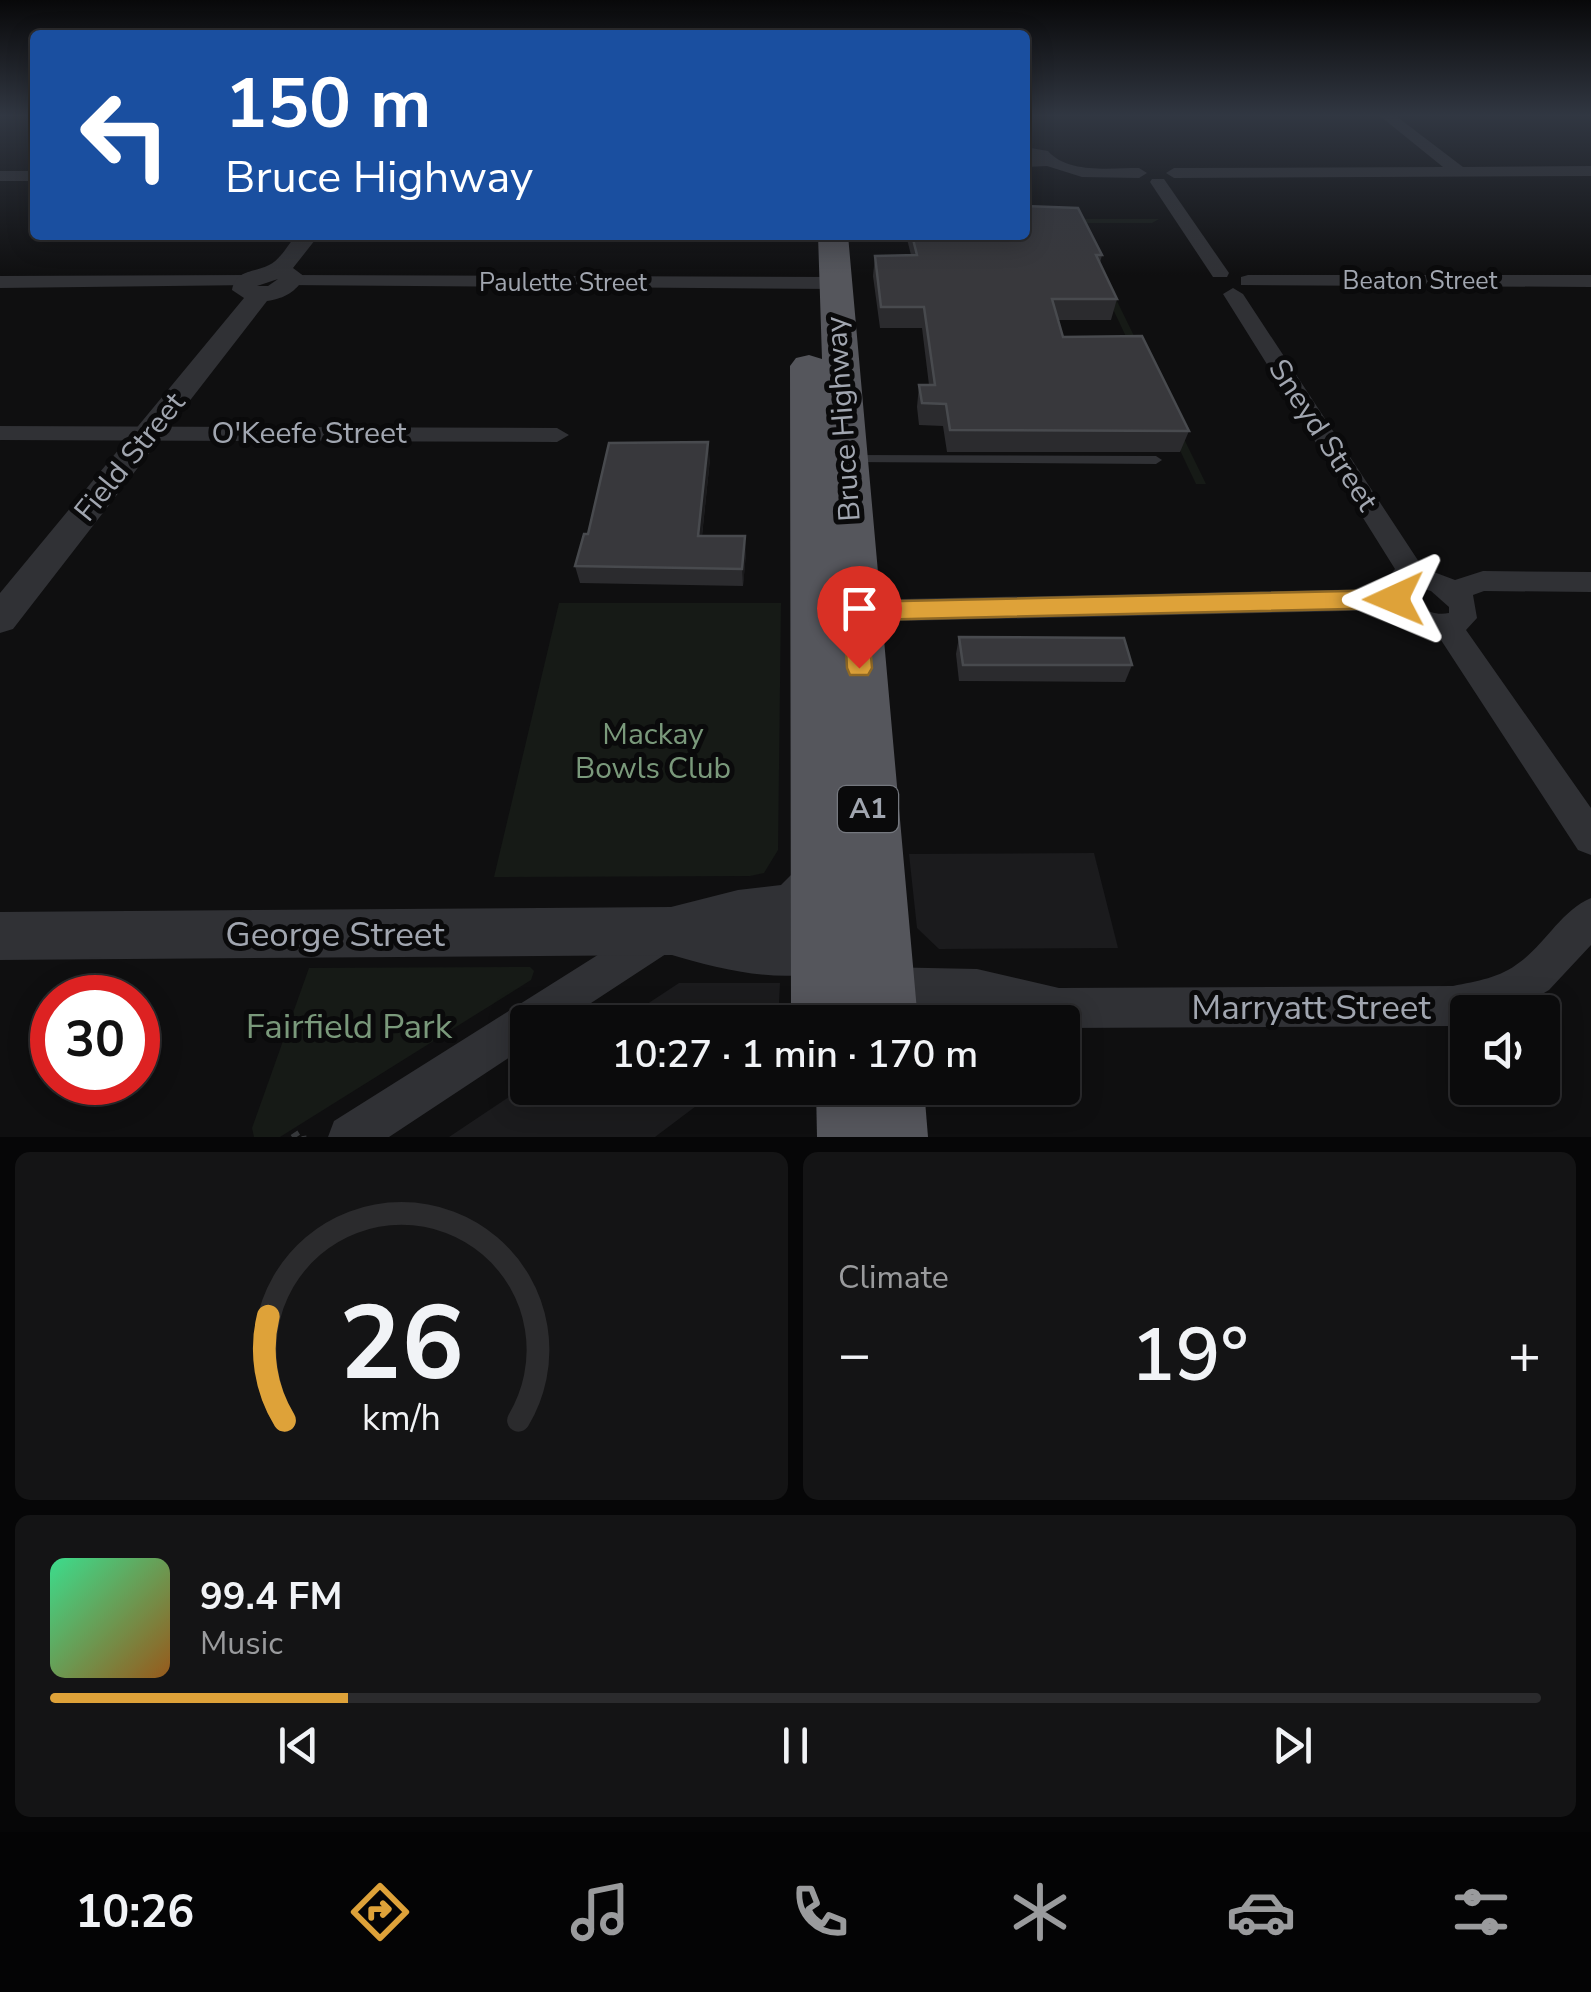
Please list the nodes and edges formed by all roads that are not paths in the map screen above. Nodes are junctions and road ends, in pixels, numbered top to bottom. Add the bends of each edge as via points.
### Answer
1 (1074, 169) edge
2 (1455, 169) edge
3 (1458, 171) junction
4 (1591, 172) edge
5 (0, 176) edge
6 (30, 176) edge
7 (1166, 177) junction
8 (304, 240) edge
9 (830, 240) edge
10 (816, 267) edge
11 (1591, 280) edge
12 (0, 282) edge
13 (269, 282) junction
14 (1241, 287) junction
15 (150, 432) junction
16 (0, 433) edge
17 (557, 435) dead end
18 (846, 459) junction
19 (1156, 460) dead end
20 (1414, 576) junction
21 (1591, 582) edge
22 (1452, 591) junction
23 (1394, 599) junction
24 (0, 618) edge
25 (856, 621) junction
26 (1447, 626) junction
27 (1591, 838) edge
28 (822, 876) junction
29 (1591, 916) edge
30 (668, 931) junction
31 (0, 936) edge
32 (824, 950) junction
33 (857, 1005) edge
34 (862, 1005) edge
35 (902, 1005) edge
36 (1047, 1005) edge
37 (1080, 1008) edge
38 (827, 1105) edge
39 (854, 1105) edge
40 (888, 1105) edge
41 (350, 1137) edge
42 (828, 1137) edge
43 (855, 1137) edge
44 (890, 1137) edge

1 - 7 street
2 - 3 street
3 - 4 street
3 - 7 street
5 - 6 street
7 - 14 street, Sneyd Street via 1220,272 1208,283
8 - 13 street, Field Street
9 - 10 highway, Bruce Highway / A1
10 - 13 street, Paulette Street
10 - 18 highway, Bruce Highway / A1
10 - 28 highway, Bruce Highway / A1
11 - 14 street, Beaton Street
12 - 13 street, Paulette Street
13 - 15 street, Field Street
14 - 20 street, Sneyd Street
15 - 16 street, O'Keefe Street
15 - 17 street, O'Keefe Street
15 - 24 street, Field Street
18 - 19 lane
18 - 25 highway, Bruce Highway / A1
20 - 22 street
20 - 23 street via 1394,582
21 - 22 street via 1483,581
22 - 26 street via 1465,611
23 - 25 street
23 - 26 street via 1414,618
25 - 32 highway via 843,694 852,906 842,932
25 - 34 highway, Bruce Highway / A1
26 - 27 street
28 - 30 street, George Street via 789,908
28 - 32 highway, Bruce Highway / A1
29 - 37 street, Marryatt Street via 1535,976 1502,996 1454,1006
30 - 31 street, George Street
30 - 32 street, George Street via 730,948
30 - 41 street
32 - 33 highway, Bruce Highway / A1
35 - 36 street, Marryatt Street via 978,988
38 - 42 highway
39 - 43 highway
40 - 44 highway

